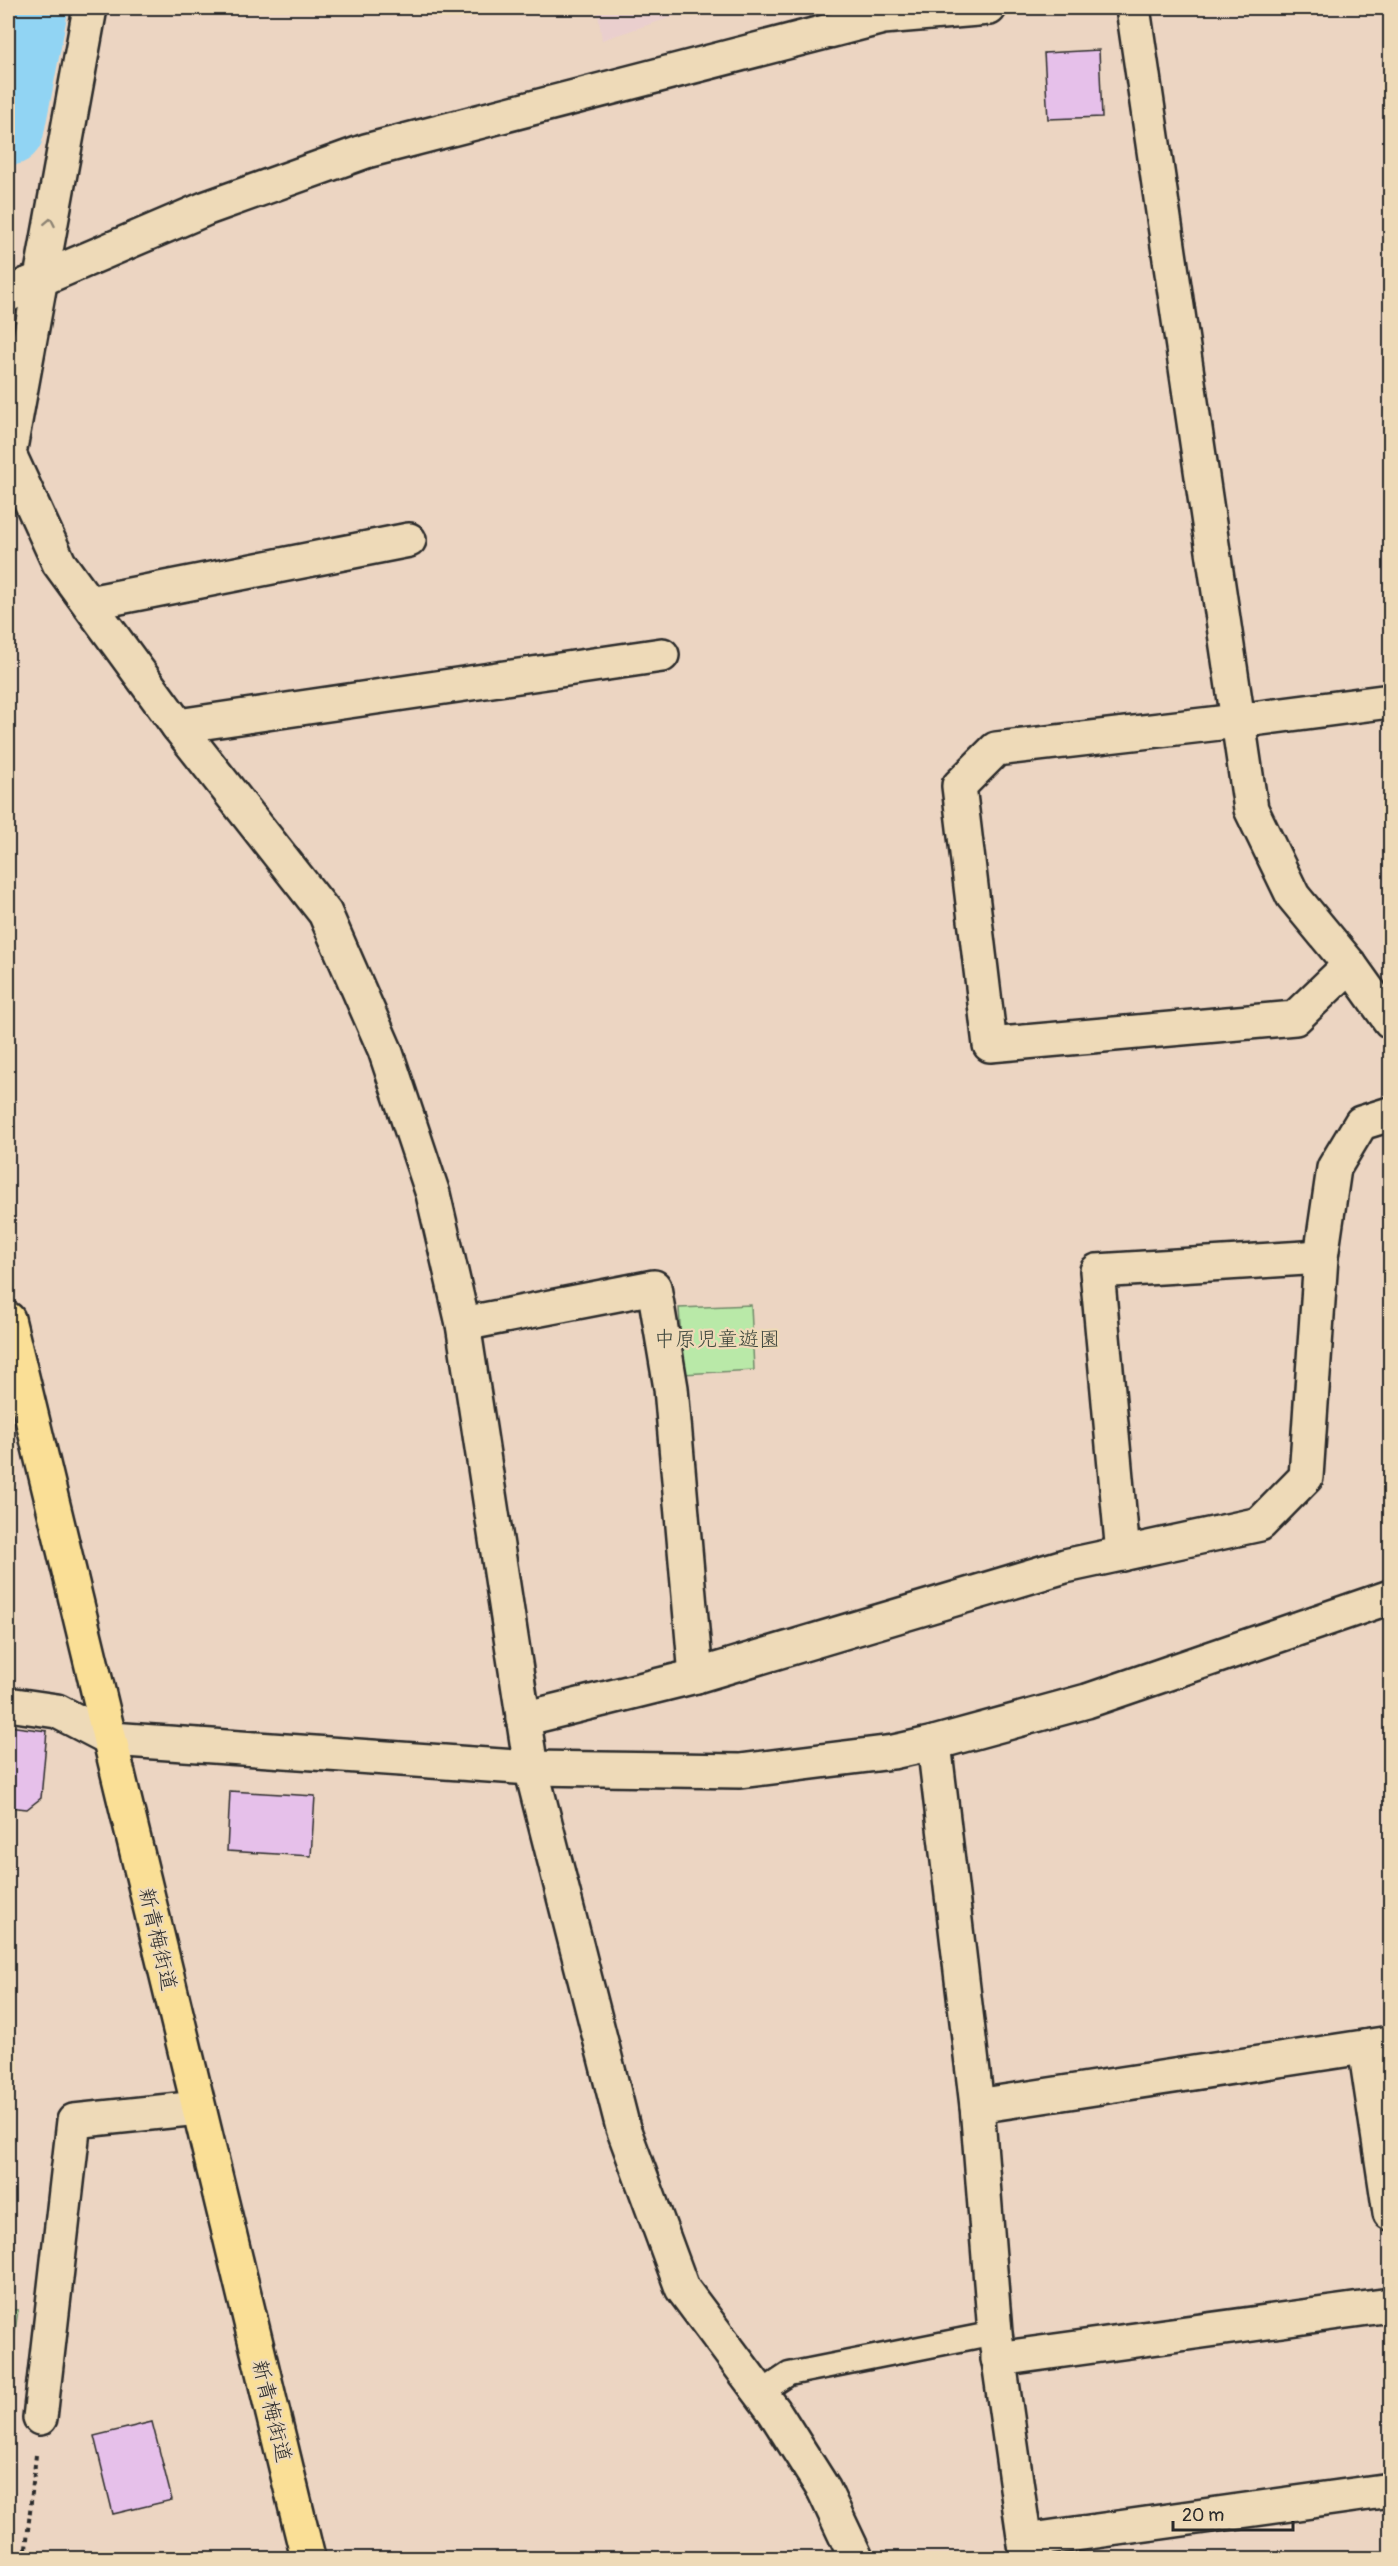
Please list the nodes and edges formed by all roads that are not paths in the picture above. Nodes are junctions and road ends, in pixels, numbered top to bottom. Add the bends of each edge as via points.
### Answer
1 (90, 8) edge
2 (989, 8) edge
3 (1133, 8) edge
4 (25, 286) edge
5 (410, 540) dead end
6 (89, 603) junction
7 (662, 656) dead end
8 (1390, 701) edge
9 (1237, 721) junction
10 (177, 726) junction
11 (1350, 965) junction
12 (1390, 1021) edge
13 (1390, 1114) edge
14 (1321, 1257) junction
15 (8, 1319) edge
16 (463, 1324) junction
17 (1124, 1554) junction
18 (1390, 1597) edge
19 (696, 1676) junction
20 (8, 1704) edge
21 (523, 1719) junction
22 (111, 1739) junction
23 (934, 1743) junction
24 (531, 1768) junction
25 (1378, 2045) edge
26 (977, 2106) junction
27 (198, 2108) junction
28 (1390, 2213) edge
29 (1390, 2306) edge
30 (997, 2346) junction
31 (760, 2393) junction
32 (40, 2418) road end
33 (1390, 2490) edge
34 (1026, 2550) edge
35 (308, 2559) edge
36 (855, 2559) edge

4 -> 1 street
2 - 4 street via 883,17 366,151 207,208
3 - 9 street
4 - 6 street via 9,454 59,563
5 - 6 street
6 - 10 street
7 - 10 street
8 - 9 street
9 - 11 street via 1251,809 1293,896
9 - 11 street via 996,749 959,786 990,1045 1295,1018
10 - 16 street via 325,913 340,944 385,1050 433,1194
11 - 12 street
13 - 14 street via 1361,1123 1334,1168
14 - 17 street via 1306,1477 1260,1524
14 - 17 street via 1097,1271
15 - 22 main road, 新青梅街道
16 - 19 street via 654,1287 671,1388
16 - 21 street
17 - 19 street via 1065,1566
18 - 23 street via 1087,1701
19 - 21 street
20 - 22 street via 57,1711
21 - 24 street
22 - 24 street
22 - 27 main road, 新青梅街道
23 - 24 street via 893,1752 740,1771
23 - 26 street
24 - 31 street via 627,2138 682,2288
25 - 26 street
25 - 28 street
26 - 30 street
27 - 32 street via 74,2121
27 - 35 main road, 新青梅街道
29 - 30 street
30 - 31 lane via 789,2374
30 - 34 street
31 - 36 street via 824,2490
33 - 34 street

